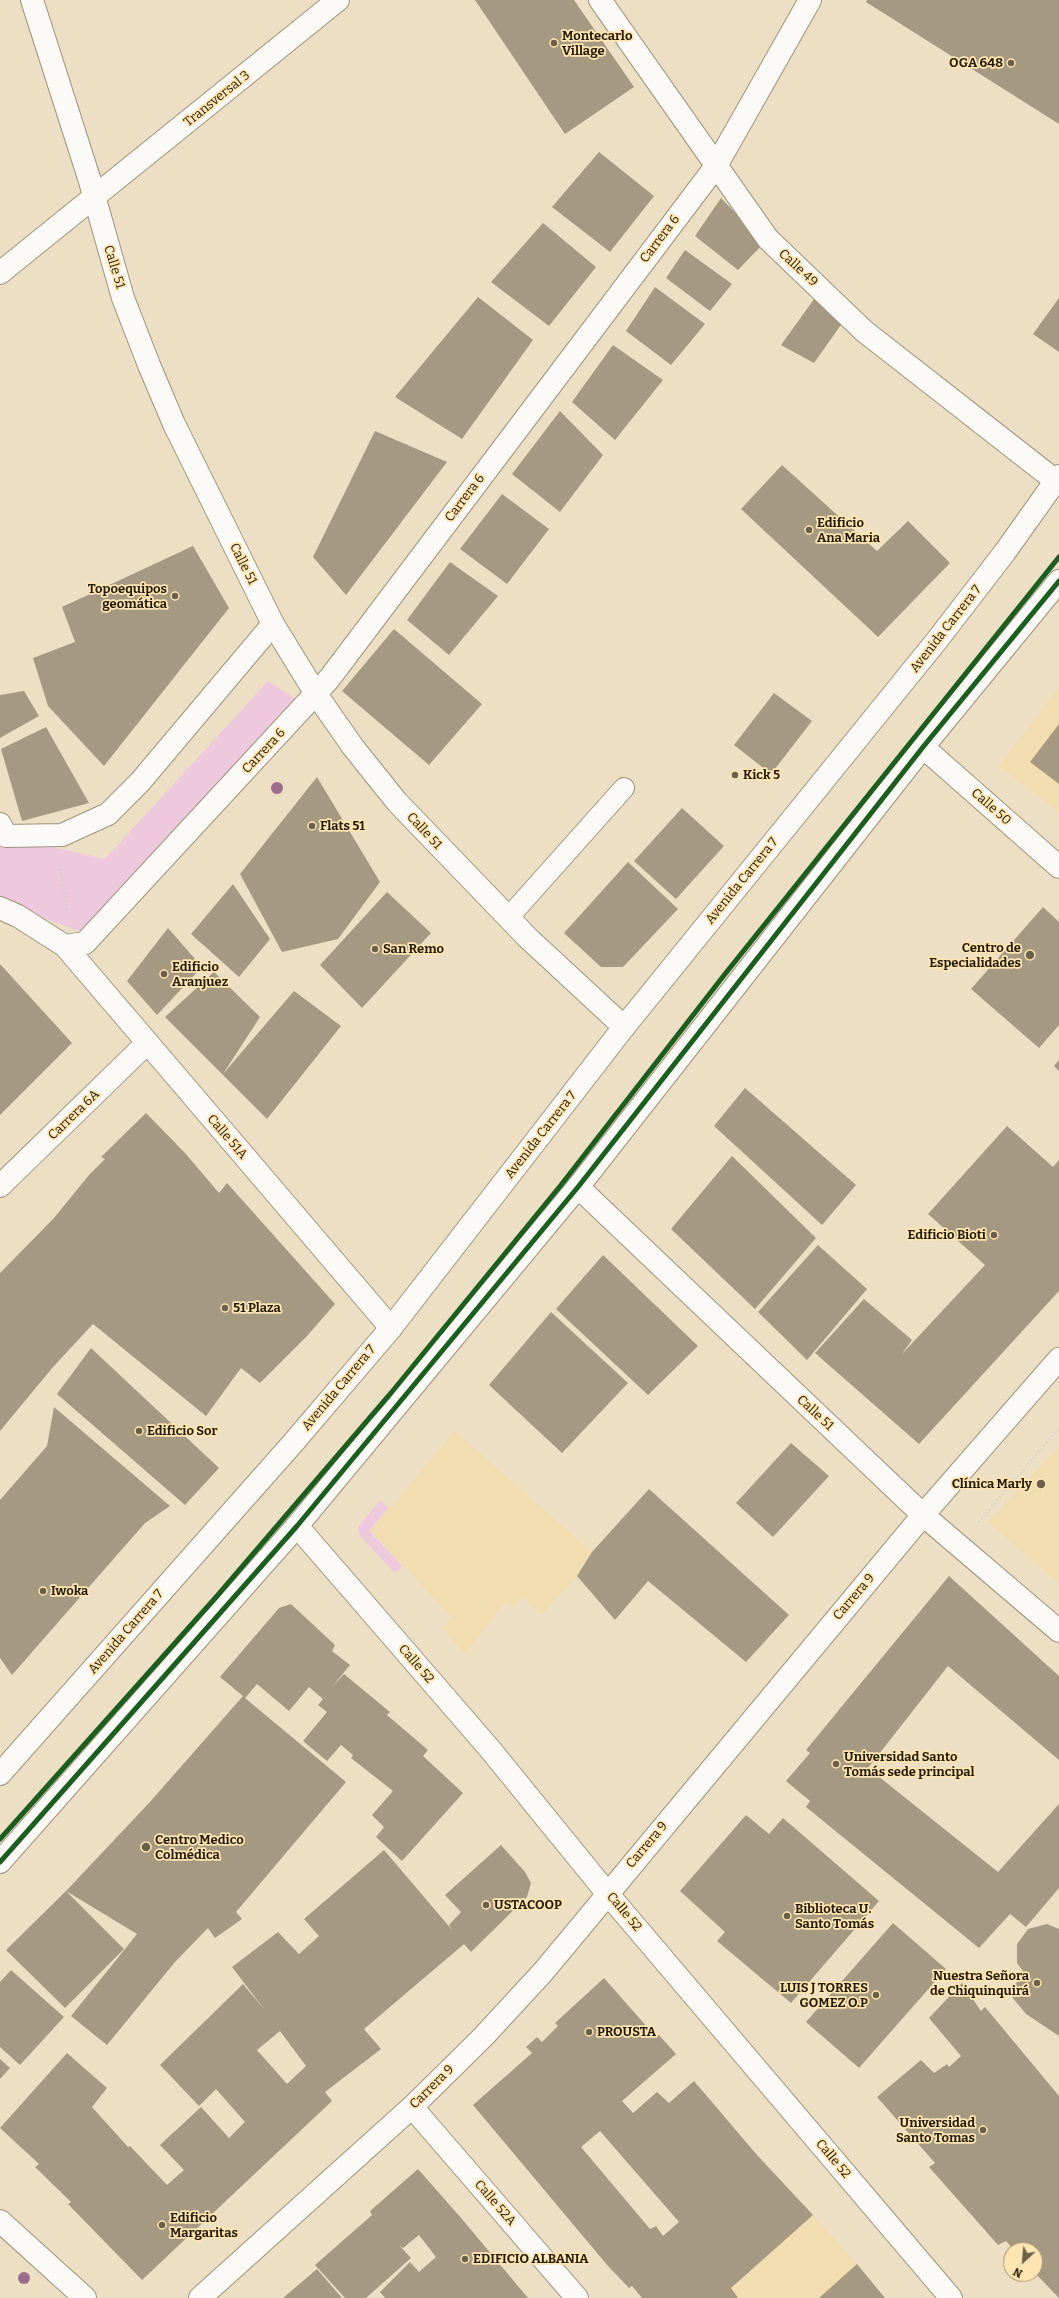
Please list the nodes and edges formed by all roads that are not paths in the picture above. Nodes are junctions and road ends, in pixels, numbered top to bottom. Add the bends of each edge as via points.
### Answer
1 (32, 0) edge
2 (338, 0) edge
3 (600, 0) edge
4 (810, 0) edge
5 (716, 166) junction
6 (95, 198) junction
7 (0, 273) edge
8 (1057, 479) edge
9 (1059, 581) edge
10 (273, 624) junction
11 (316, 694) junction
12 (923, 746) junction
13 (624, 788) dead end
14 (3, 830) edge
15 (1059, 867) edge
16 (0, 908) edge
17 (508, 918) junction
18 (70, 945) junction
19 (624, 1027) junction
20 (147, 1044) junction
21 (0, 1186) edge
22 (578, 1187) junction
23 (391, 1328) junction
24 (1059, 1360) edge
25 (923, 1515) junction
26 (297, 1526) junction
27 (1059, 1631) edge
28 (0, 1774) edge
29 (0, 1862) edge
30 (607, 1893) junction
31 (412, 2107) junction
32 (0, 2221) edge
33 (85, 2298) edge
34 (200, 2298) edge
35 (577, 2298) edge
36 (951, 2298) edge

1 - 6 street, Calle 51
2 - 6 street, Transversal 3
3 - 5 street, Calle 49
4 - 5 street, Carrera 6
5 - 8 street, Calle 49 via 768,239 864,331
5 - 11 street, Carrera 6
6 - 7 street, Transversal 3
6 - 10 street, Calle 51 via 124,298 149,365 174,424
8 - 19 street, Avenida Carrera 7 via 938,639
9 - 12 street
10 - 11 street, Calle 51
10 - 14 street via 140,782 108,814 62,835
11 - 17 street, Calle 51 via 353,747 397,802
11 - 18 street, Carrera 6 via 85,943
12 - 15 street, Calle 50
12 - 22 street
13 - 17 lane
16 - 18 street, Calle 51A
17 - 19 street, Calle 51
18 - 20 street, Calle 51A
19 - 23 street, Avenida Carrera 7
20 - 21 street, Carrera 6A
20 - 23 street, Calle 51A
22 - 25 street, Calle 51
22 - 26 street
23 - 28 street, Avenida Carrera 7
24 - 25 street, Carrera 9
25 - 27 street, Calle 51
25 - 30 street, Carrera 9
26 - 29 street
26 - 30 street, Calle 52 via 489,1748
30 - 31 street, Carrera 9 via 543,1972 483,2037
30 - 36 street, Calle 52
31 - 34 street, Carrera 9
31 - 35 street, Calle 52A
32 - 33 street

